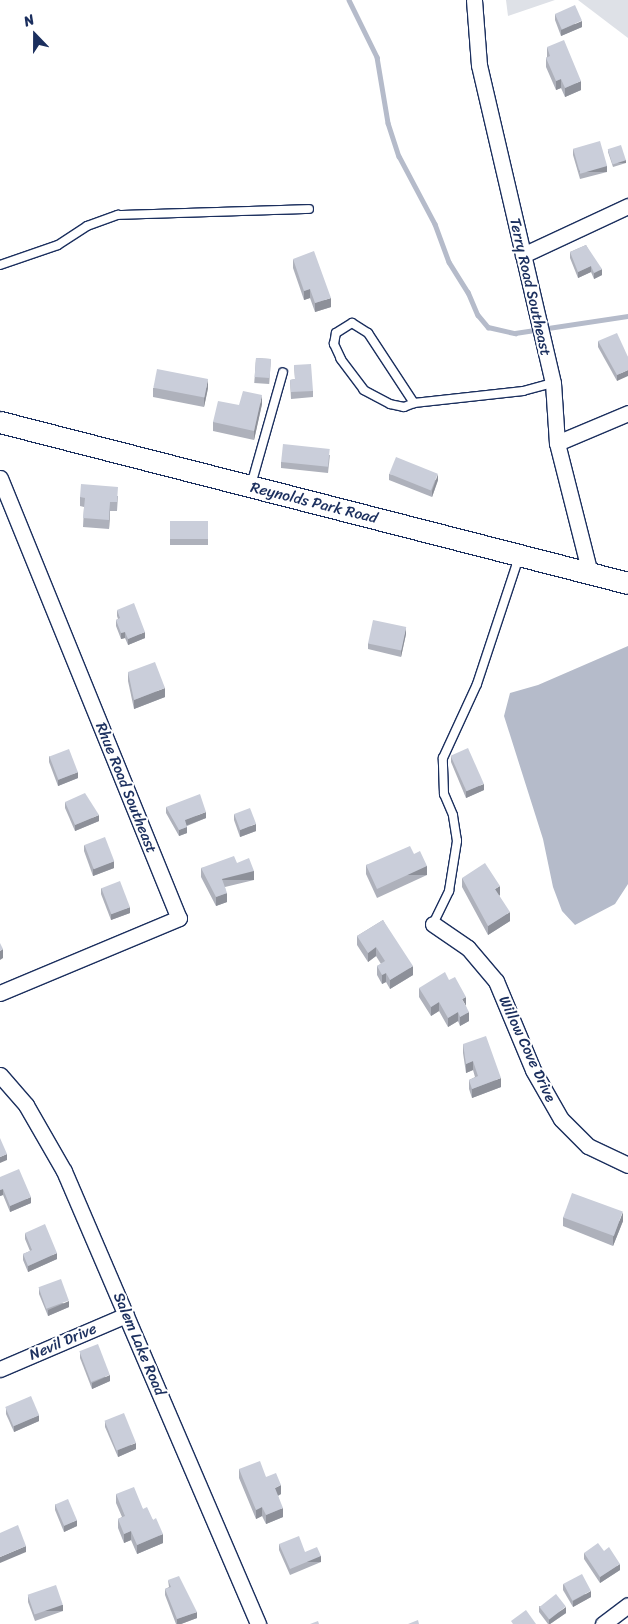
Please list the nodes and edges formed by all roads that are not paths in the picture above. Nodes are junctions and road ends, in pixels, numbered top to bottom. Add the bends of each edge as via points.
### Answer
1 (474, 0) edge
2 (628, 206) edge
3 (309, 209) dead end
4 (523, 255) junction
5 (0, 265) edge
6 (282, 372) dead end
7 (553, 383) junction
8 (414, 403) junction
9 (628, 413) edge
10 (0, 422) edge
11 (557, 443) junction
12 (0, 478) edge
13 (251, 487) junction
14 (520, 556) junction
15 (590, 573) junction
16 (628, 583) edge
17 (433, 924) joint
18 (0, 993) edge
19 (0, 1075) edge
20 (628, 1165) edge
21 (126, 1315) junction
22 (0, 1369) edge
23 (628, 1605) edge
24 (258, 1624) edge
25 (603, 1624) edge

1 - 4 street, Terry Road Southeast via 479,65
2 - 4 street
3 - 5 lane via 118,215 88,226 58,245
4 - 7 street, Terry Road Southeast
6 - 13 lane
7 - 8 lane via 523,391
7 - 11 street, Terry Road Southeast
8 - 8 lane via 363,328 352,323 336,333 334,344 340,359 364,390 390,404 404,407
9 - 11 street
10 - 13 main road, Reynolds Park Road
11 - 15 street, Terry Road Southeast
12 - 18 street, Rhue Road Southeast via 179,918
13 - 14 main road, Reynolds Park Road
14 - 15 main road, Reynolds Park Road
14 - 17 lane via 477,684 443,758 444,794 453,815 457,841 449,892
15 - 16 main road, Reynolds Park Road
17 - 20 street, Willow Cove Drive via 468,948 496,981 533,1070 561,1118 588,1146
19 - 21 street, Salem Lake Road via 26,1105 64,1171
21 - 22 street, Nevil Drive
21 - 24 street, Salem Lake Road
23 - 25 street

